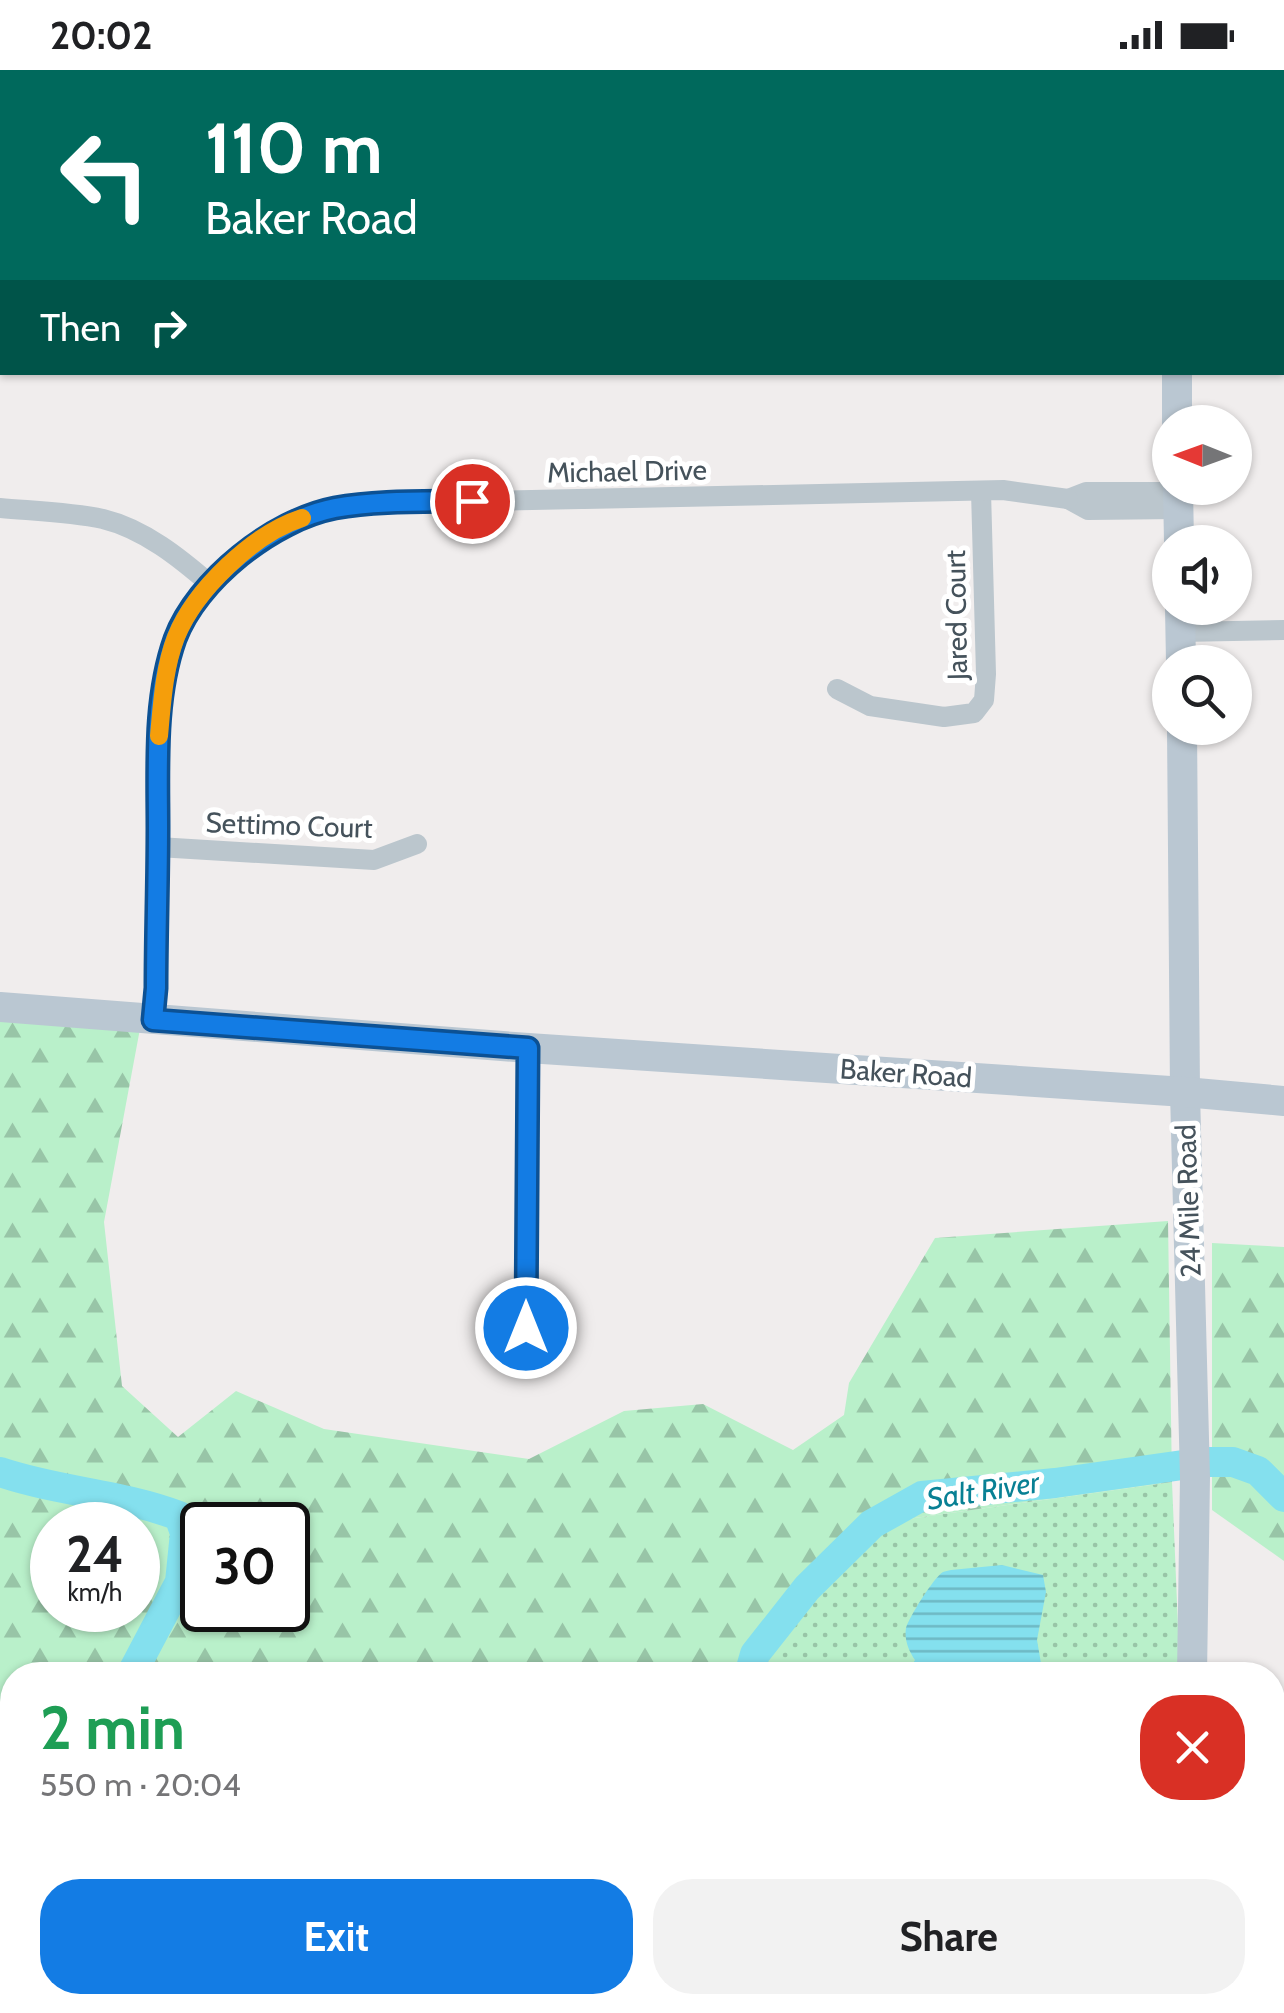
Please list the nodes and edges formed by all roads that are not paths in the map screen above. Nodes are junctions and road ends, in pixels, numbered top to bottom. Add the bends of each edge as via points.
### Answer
1 (1177, 375) edge
2 (1178, 405) edge
3 (981, 492) junction
4 (1152, 495) edge
5 (0, 508) edge
6 (211, 585) junction
7 (1284, 630) edge
8 (1180, 634) edge
9 (837, 690) dead end
10 (1182, 745) edge
11 (417, 844) dead end
12 (158, 847) junction
13 (0, 1006) edge
14 (153, 1020) junction
15 (528, 1048) junction
16 (1185, 1092) junction
17 (1284, 1101) edge
18 (526, 1328) dead end
19 (1192, 1662) edge

1 - 2 street
3 - 4 street, Michael Drive via 1068,499 1086,492
3 - 6 street, Michael Drive via 334,508 293,521 248,548
3 - 9 street, Jared Court via 986,674 984,700 974,714 944,717 870,706
5 - 6 street via 104,520 163,546
6 - 12 street, Michael Drive via 176,637 164,680
7 - 8 street
10 - 16 street, 24 Mile Road
11 - 12 street, Settimo Court via 374,860
12 - 14 street, Michael Drive
13 - 14 street, Baker Road
14 - 15 street, Baker Road
15 - 16 street, Baker Road
15 - 18 street
16 - 17 street, Baker Road
16 - 19 street, 24 Mile Road via 1195,1477

